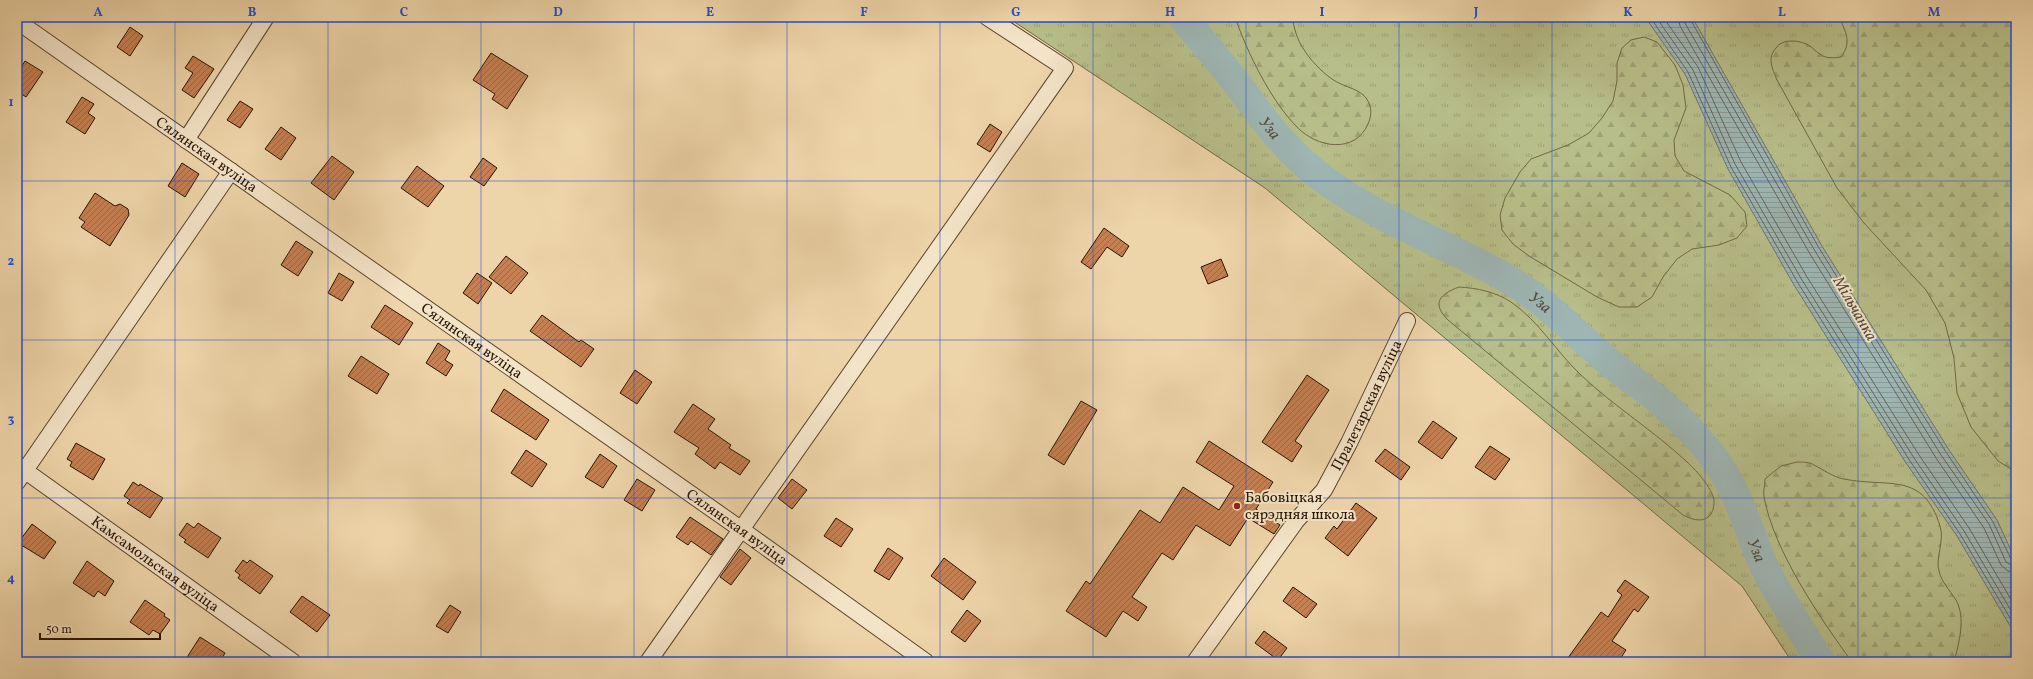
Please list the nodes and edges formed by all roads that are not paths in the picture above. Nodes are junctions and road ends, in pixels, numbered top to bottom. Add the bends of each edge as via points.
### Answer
1 (266, 17) edge
2 (987, 17) edge
3 (17, 21) edge
4 (186, 140) junction
5 (231, 171) junction
6 (1407, 321) dead end
7 (20, 473) edge
8 (742, 530) junction
9 (293, 662) edge
10 (648, 662) edge
11 (926, 662) edge
12 (1195, 662) edge

1 - 4 street
2 - 8 street via 1065,68
3 - 4 street, Сялянская вуліца
4 - 5 street, Сялянская вуліца
5 - 7 street
5 - 8 street, Сялянская вуліца
6 - 12 street, Пралетарская вуліца via 1350,444 1324,490 1296,521
7 - 9 street, Камсамольская вуліца
8 - 10 street
8 - 11 street, Сялянская вуліца

